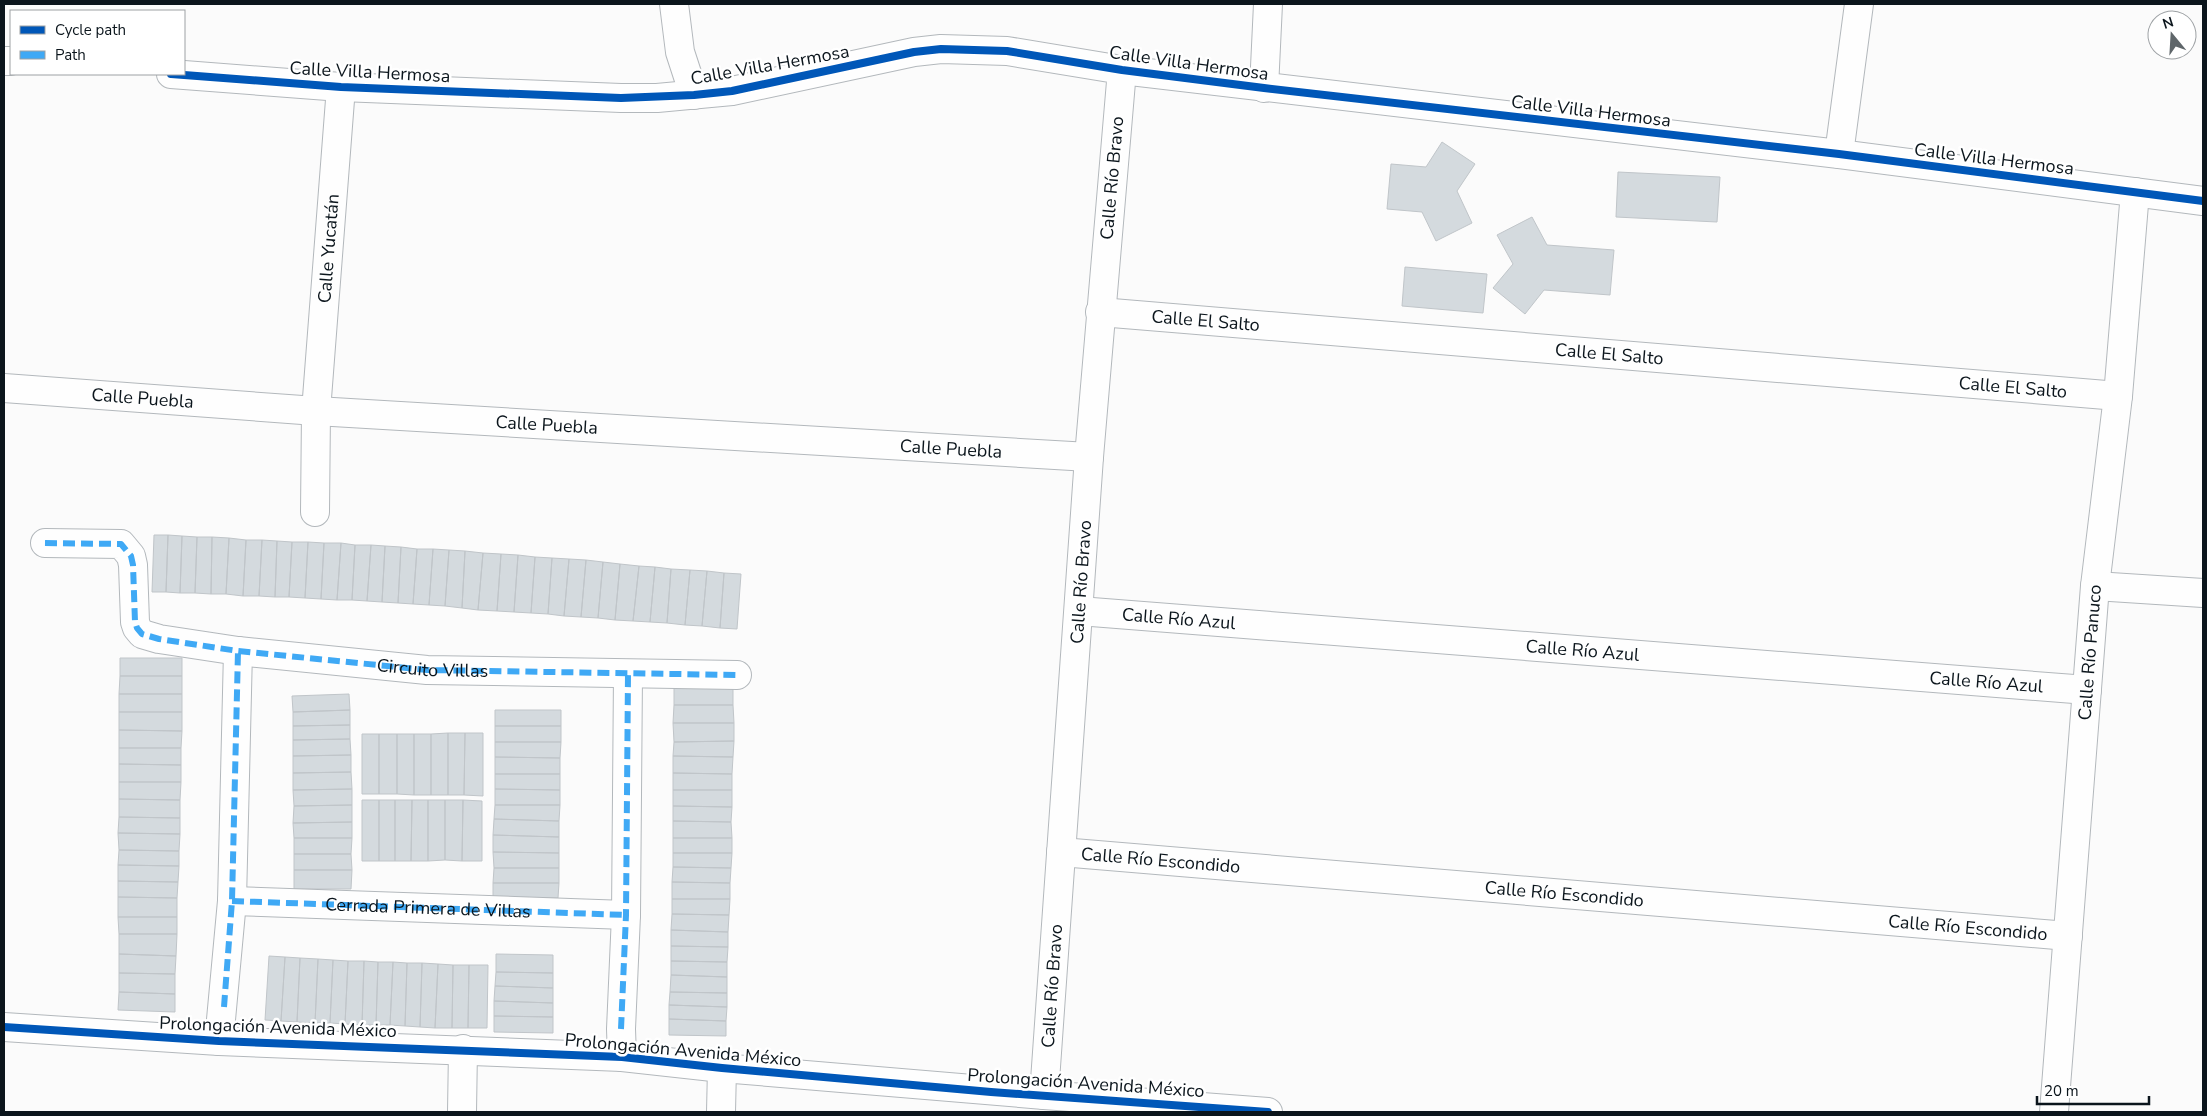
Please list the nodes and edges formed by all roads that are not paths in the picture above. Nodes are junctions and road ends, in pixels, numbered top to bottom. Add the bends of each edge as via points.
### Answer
1 (674, 4) edge
2 (1268, 4) edge
3 (1859, 4) edge
4 (1122, 70) junction
5 (185, 75) edge
6 (340, 87) junction
7 (1264, 88) junction
8 (694, 95) junction
9 (1839, 154) junction
10 (2136, 192) junction
11 (2203, 201) edge
12 (1100, 312) junction
13 (4, 388) edge
14 (2118, 396) junction
15 (316, 411) junction
16 (1089, 458) junction
17 (315, 512) dead end
18 (45, 543) dead end
19 (2095, 586) junction
20 (2203, 593) edge
21 (1079, 611) junction
22 (238, 651) junction
23 (628, 674) junction
24 (737, 676) dead end
25 (2087, 690) junction
26 (1061, 852) junction
27 (232, 901) junction
28 (626, 915) junction
29 (2068, 936) junction
30 (4, 1027) edge
31 (219, 1041) junction
32 (463, 1049) junction
33 (622, 1056) junction
34 (722, 1068) junction
35 (1044, 1095) junction
36 (991, 1102) edge
37 (462, 1112) edge
38 (722, 1112) edge
39 (1268, 1112) edge
40 (2054, 1112) edge

1 - 8 street via 680,52
2 - 7 street
3 - 9 street
4 - 7 street, Calle Villa Hermosa
4 - 8 street, Calle Villa Hermosa via 1007,51 941,49 732,91
4 - 12 street, Calle Río Bravo
5 - 6 street, Calle Villa Hermosa
6 - 8 street, Calle Villa Hermosa via 620,98
6 - 15 street, Calle Yucatán
7 - 9 street, Calle Villa Hermosa
9 - 10 street, Calle Villa Hermosa
10 - 11 street, Calle Villa Hermosa
10 - 14 street, Calle Río Panuco
12 - 14 street, Calle El Salto
12 - 16 street, Calle Río Bravo
13 - 15 street, Calle Puebla
14 - 19 street, Calle Río Panuco
15 - 16 street, Calle Puebla
15 - 17 street, Calle Yucatán
16 - 21 street, Calle Río Bravo
18 - 22 street, Circuito Villas via 121,544 131,556 135,622 142,634
19 - 20 street
19 - 25 street, Calle Río Panuco
21 - 25 street, Calle Río Azul
21 - 26 street, Calle Río Bravo
22 - 23 street, Circuito Villas via 427,670
22 - 27 street
23 - 24 street, Circuito Villas
23 - 28 street
25 - 29 street, Calle Río Panuco
26 - 29 street, Calle Río Escondido
26 - 35 street, Calle Río Bravo
27 - 28 street, Cerrada Primera de Villas
27 - 31 street
28 - 33 street
29 - 40 street, Calle Río Panuco
30 - 31 street, Prolongación Avenida México
31 - 32 street, Prolongación Avenida México
32 - 33 street, Prolongación Avenida México
32 - 37 street
33 - 34 street, Prolongación Avenida México
34 - 36 street, Prolongación Avenida México
34 - 38 street
35 - 36 street, Prolongación Avenida México
35 - 39 street, Prolongación Avenida México

